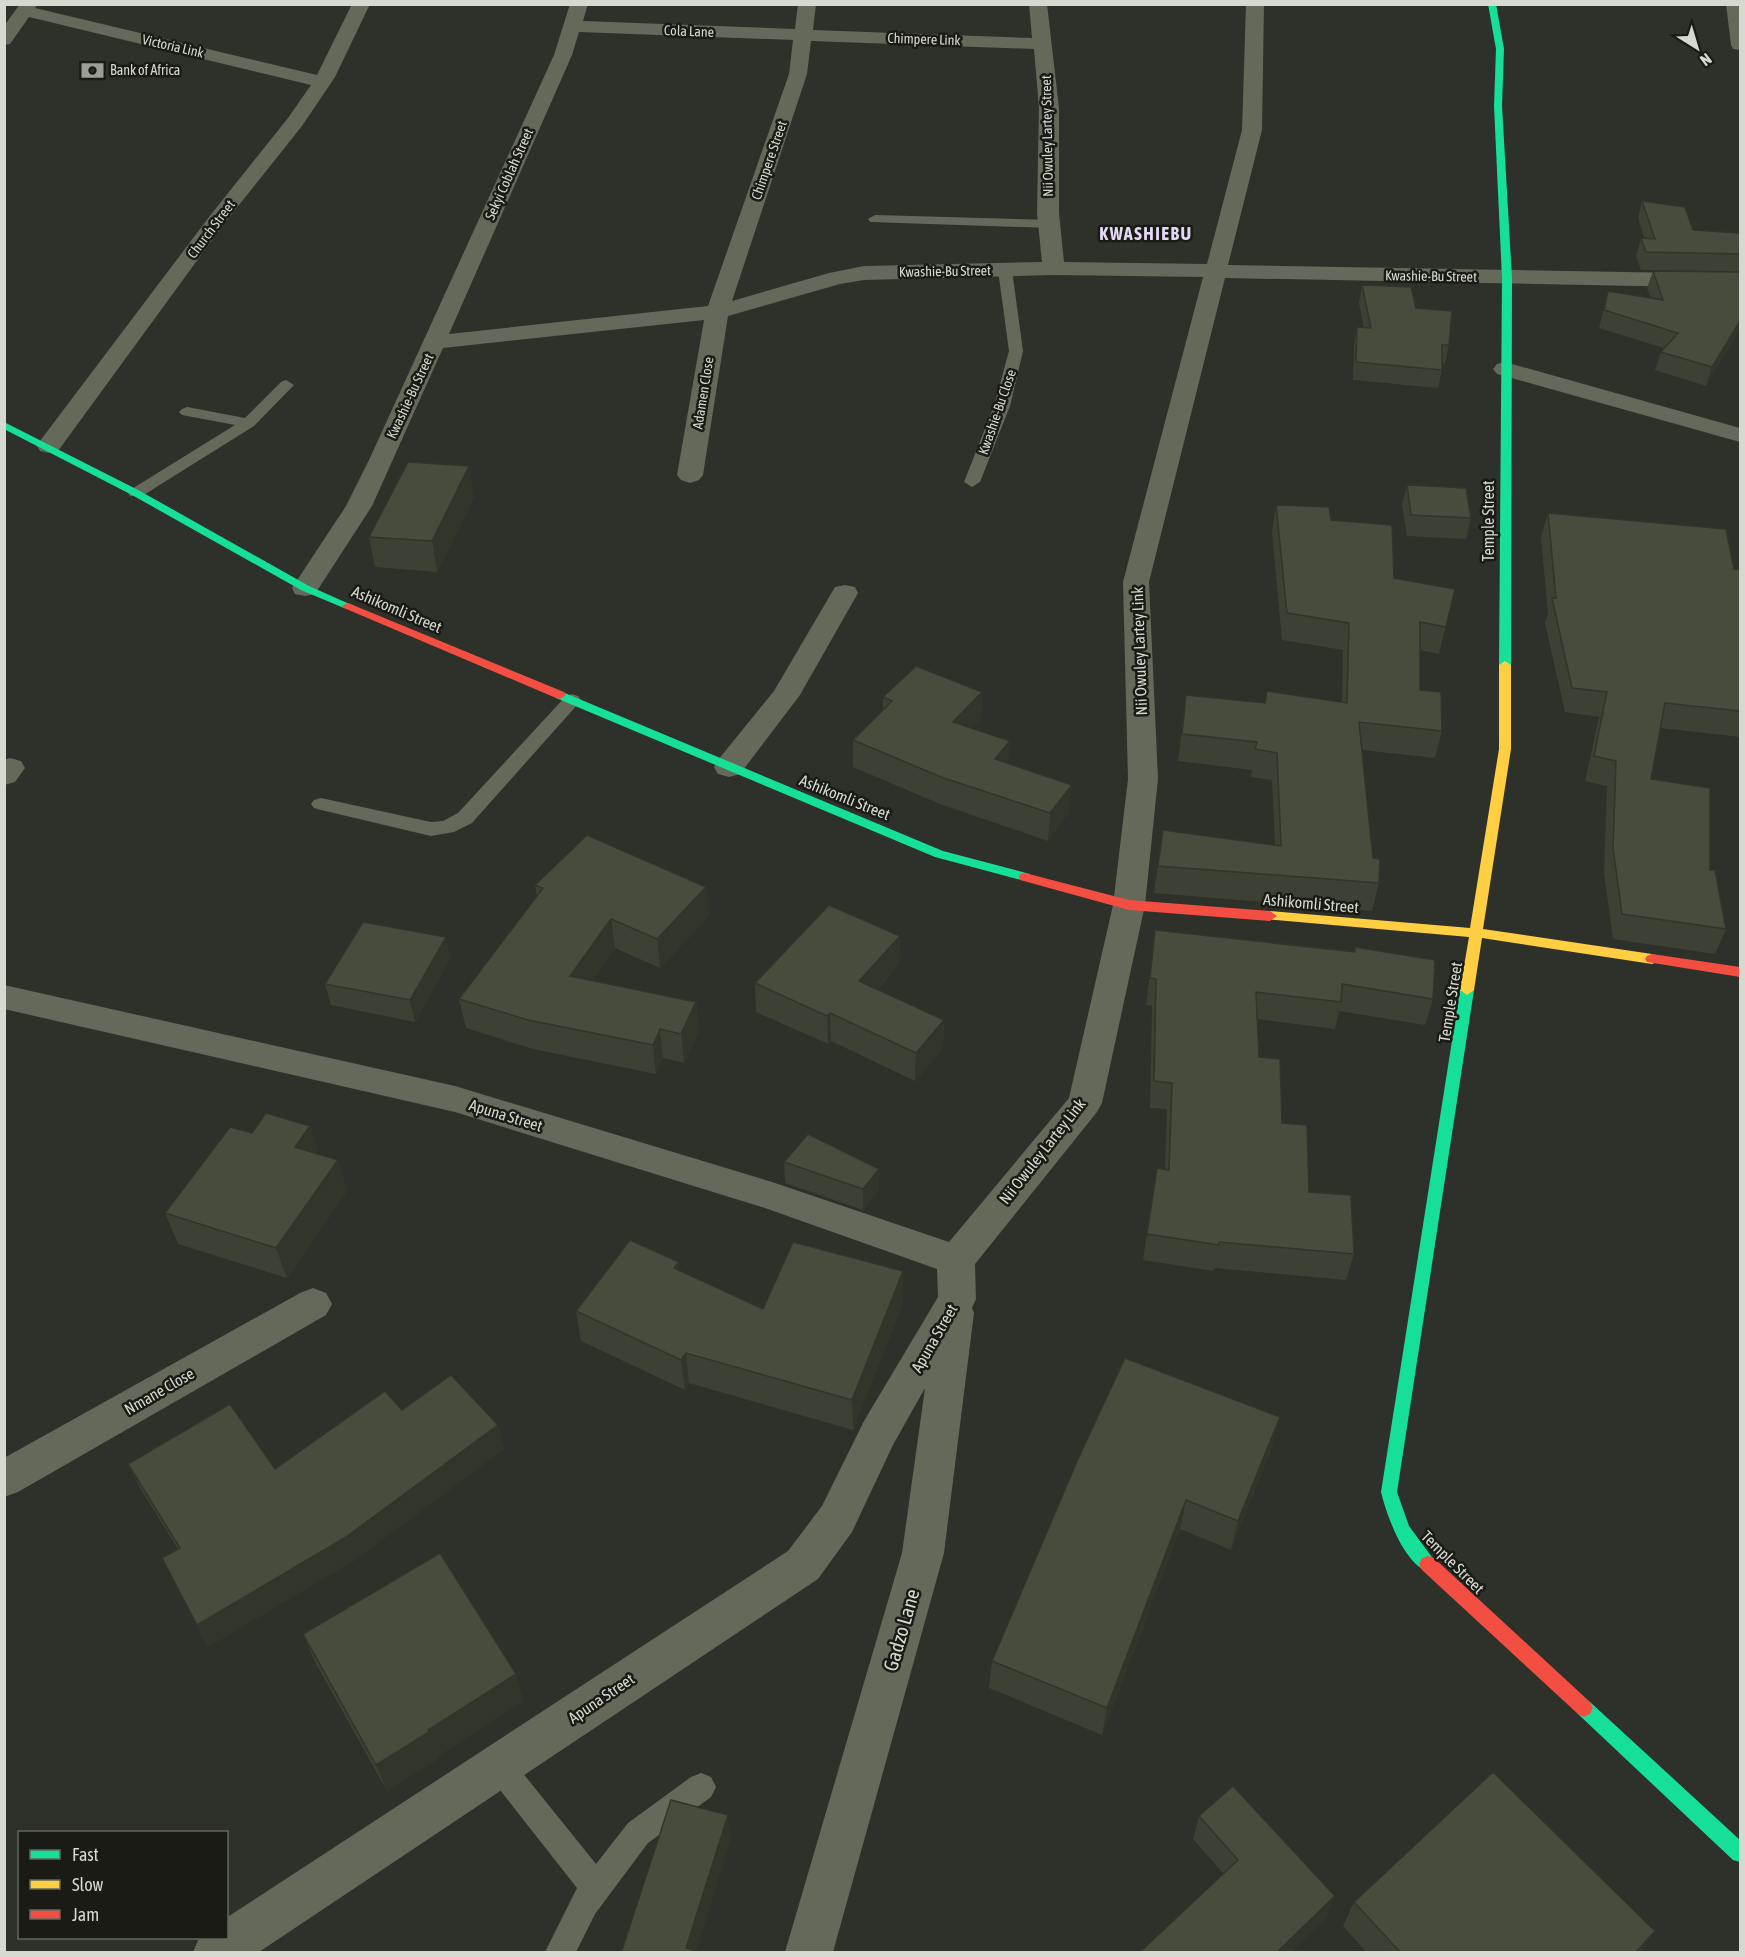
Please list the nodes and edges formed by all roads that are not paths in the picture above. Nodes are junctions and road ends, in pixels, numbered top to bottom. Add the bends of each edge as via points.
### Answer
1 (361, 4) edge
2 (579, 4) edge
3 (807, 4) edge
4 (1038, 4) edge
5 (1255, 4) edge
6 (1492, 4) edge
7 (1735, 4) edge
8 (27, 8) edge
9 (574, 26) junction
10 (804, 35) junction
11 (4, 40) edge
12 (1043, 44) junction
13 (1740, 45) edge
14 (322, 82) junction
15 (875, 219) dead end
16 (1050, 224) junction
17 (1054, 268) junction
18 (1005, 270) junction
19 (1217, 273) junction
20 (1507, 278) junction
21 (1740, 281) edge
22 (1712, 282) junction
23 (1740, 288) edge
24 (717, 312) junction
25 (435, 342) junction
26 (1505, 369) junction
27 (286, 385) dead end
28 (187, 412) dead end
29 (249, 423) junction
30 (4, 425) edge
31 (1740, 435) edge
32 (49, 446) junction
33 (690, 475) dead end
34 (972, 482) dead end
35 (136, 493) junction
36 (305, 588) junction
37 (845, 593) dead end
38 (572, 700) junction
39 (729, 766) junction
40 (321, 804) dead end
41 (1130, 904) junction
42 (1477, 933) junction
43 (1740, 972) edge
44 (4, 997) edge
45 (957, 1279) junction
46 (313, 1304) dead end
47 (4, 1479) edge
48 (499, 1766) junction
49 (701, 1787) dead end
50 (1740, 1853) edge
51 (596, 1888) junction
52 (217, 1953) edge
53 (560, 1953) edge
54 (809, 1953) edge

1 - 14 street, Church Street
2 - 9 street, Sekyi Coblah Street
3 - 10 street, Chimpere Street
4 - 12 street, Nii Owuley Lartey Street
5 - 19 street, Nii Owuley Lartey Link via 1252,130
6 - 20 street, Temple Street via 1500,49 1498,106
7 - 13 street
8 - 11 street
8 - 14 street, Victoria Link
9 - 10 street, Cola Lane
9 - 25 street, Sekyi Coblah Street
10 - 12 street, Chimpere Link
10 - 24 street, Chimpere Street via 798,74
12 - 16 street, Nii Owuley Lartey Street via 1049,108
14 - 32 street, Church Street
15 - 16 lane
16 - 17 street, Nii Owuley Lartey Street
17 - 18 street, Kwashie-Bu Street
17 - 19 street, Kwashie-Bu Street
18 - 24 street, Kwashie-Bu Street via 864,273
18 - 34 lane, Kwashie-Bu Close via 1016,351 1002,406
19 - 20 street, Kwashie-Bu Street
19 - 41 street, Nii Owuley Lartey Link via 1136,582 1143,779
20 - 22 street, Kwashie-Bu Street
20 - 26 street, Temple Street
21 - 22 street, Kwashie-Bu Street
22 - 23 street
24 - 25 street, Kwashie-Bu Street
24 - 33 street, Adamen Close
25 - 36 street, Kwashie-Bu Street via 359,506
26 - 31 street
26 - 42 street, Temple Street via 1505,749
27 - 29 lane
28 - 29 lane
29 - 35 lane
30 - 32 street, Ashikomli Street
32 - 35 street, Ashikomli Street
35 - 36 street, Ashikomli Street
36 - 38 street, Ashikomli Street
37 - 39 street via 786,695
38 - 39 street, Ashikomli Street
38 - 40 lane via 465,818 447,827 431,829
39 - 41 street, Ashikomli Street via 939,854
41 - 42 street, Ashikomli Street
41 - 45 street, Nii Owuley Lartey Link via 1085,1103
42 - 43 street, Ashikomli Street
42 - 50 street, Temple Street via 1389,1492 1395,1517 1414,1551
44 - 45 street, Apuna Street via 455,1099 772,1196
45 - 48 street, Apuna Street via 837,1518 803,1565
45 - 54 street, Gadzo Lane via 923,1553
46 - 47 street, Nmane Close
48 - 51 lane
48 - 52 street, Apuna Street
49 - 51 lane via 638,1833
51 - 53 lane via 584,1903

